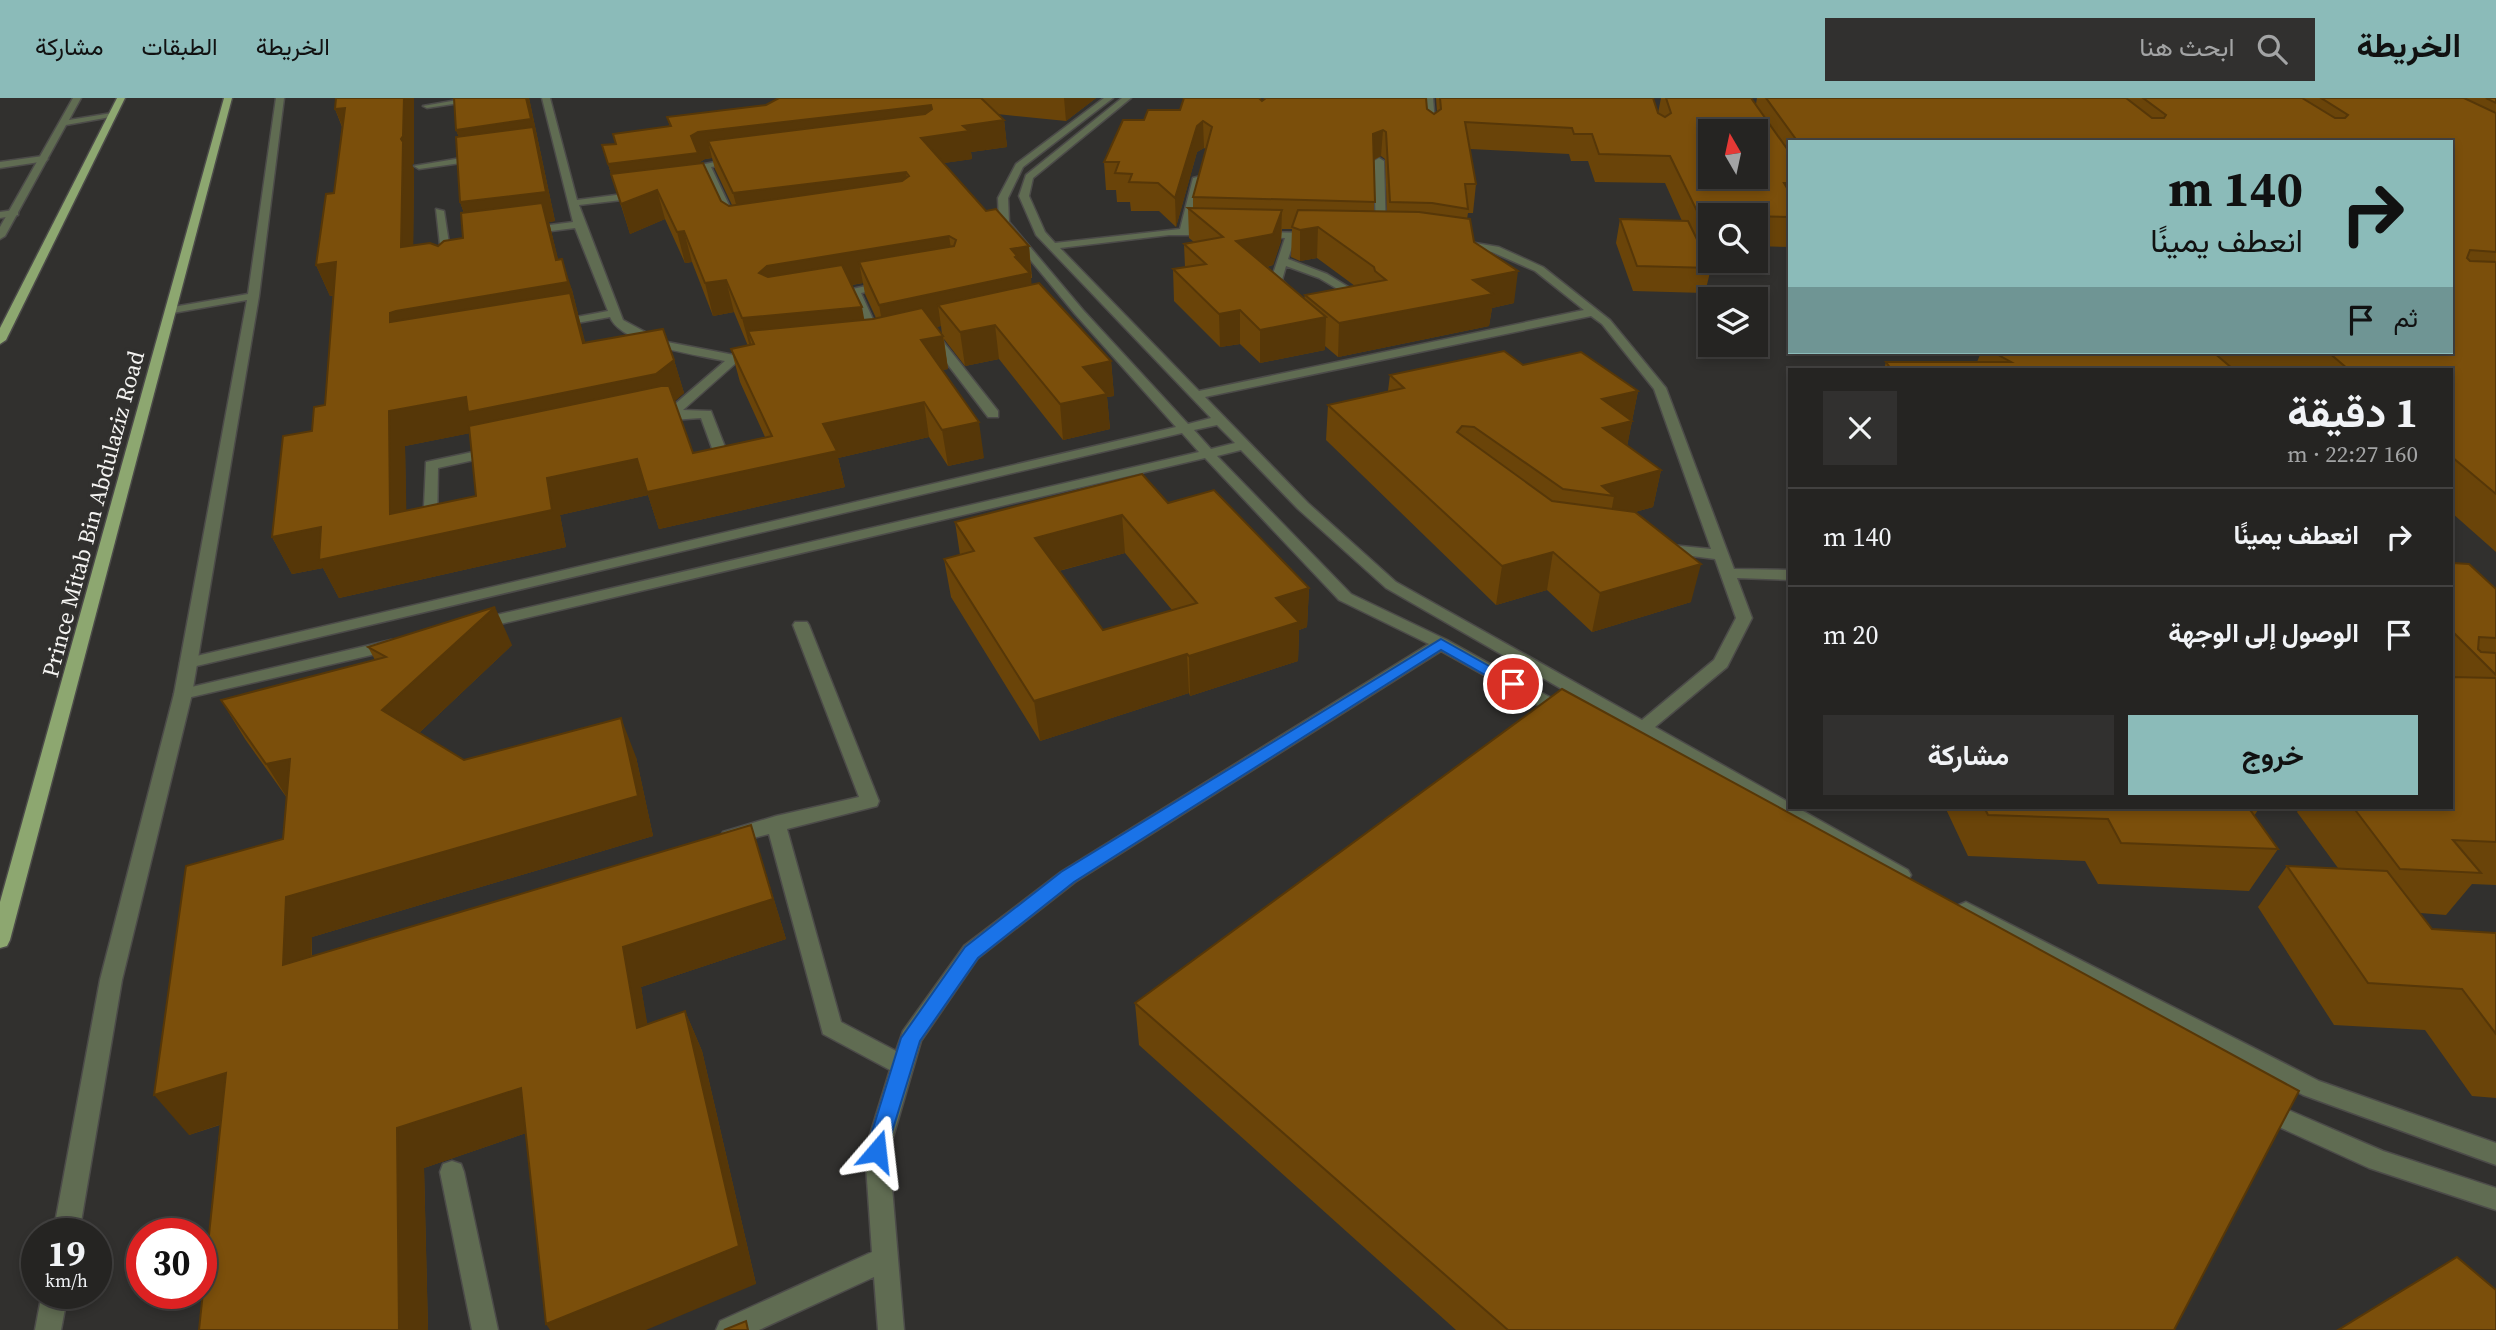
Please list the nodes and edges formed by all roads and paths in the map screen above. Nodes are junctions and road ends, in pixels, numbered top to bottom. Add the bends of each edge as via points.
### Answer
1 (77, 98) edge
2 (121, 98) edge
3 (228, 98) edge
4 (280, 98) edge
5 (488, 98) edge
6 (546, 98) edge
7 (1109, 98) edge
8 (1127, 98) edge
9 (1429, 98) edge
10 (427, 106) edge
11 (112, 116) junction
12 (63, 123) junction
13 (1432, 135) edge
14 (559, 147) junction
15 (546, 148) dead end
16 (495, 156) edge
17 (43, 159) junction
18 (744, 159) edge
19 (1379, 162) edge
20 (0, 165) edge
21 (419, 166) dead end
22 (1201, 167) edge
23 (714, 186) junction
24 (701, 187) edge
25 (650, 194) edge
26 (573, 203) junction
27 (439, 211) dead end
28 (14, 213) junction
29 (0, 215) edge
30 (579, 224) junction
31 (736, 230) edge
32 (1184, 232) junction
33 (511, 233) edge
34 (1291, 235) junction
35 (0, 236) edge
36 (1330, 236) edge
37 (1381, 237) edge
38 (457, 239) edge
39 (1443, 240) edge
40 (443, 241) junction
41 (1052, 246) junction
42 (1283, 261) junction
43 (448, 271) edge
44 (891, 284) edge
45 (853, 290) junction
46 (253, 296) junction
47 (814, 297) edge
48 (1294, 300) edge
49 (1071, 303) junction
50 (1059, 305) edge
51 (1340, 305) edge
52 (173, 310) junction
53 (1593, 312) junction
54 (614, 313) junction
55 (546, 325) edge
56 (931, 334) edge
57 (1, 338) edge
58 (892, 342) edge
59 (775, 356) edge
60 (734, 359) junction
61 (1196, 395) junction
62 (671, 414) junction
63 (993, 414) dead end
64 (645, 420) edge
65 (1221, 420) junction
66 (1186, 428) junction
67 (1245, 445) junction
68 (511, 448) edge
69 (1207, 453) junction
70 (729, 474) edge
71 (430, 530) edge
72 (1643, 545) edge
73 (1721, 555) junction
74 (1727, 573) junction
75 (1788, 575) edge
76 (801, 625) dead end
77 (466, 627) edge
78 (412, 640) edge
79 (1441, 644) junction
80 (188, 663) junction
81 (183, 694) junction
82 (1585, 724) edge
83 (1643, 728) junction
84 (776, 823) junction
85 (711, 842) edge
86 (1915, 882) edge
87 (1951, 902) edge
88 (0, 940) edge
89 (903, 1066) junction
90 (2242, 1100) edge
91 (2496, 1154) edge
92 (452, 1172) dead end
93 (2496, 1199) edge
94 (69, 1218) edge
95 (885, 1259) junction
96 (52, 1309) edge
97 (48, 1330) edge
98 (485, 1330) edge
99 (729, 1330) edge
100 (891, 1330) edge

1 - 12 street
2 - 11 main road
3 - 52 main road, Prince Mitab Bin Abdulaziz Road
4 - 46 street
5 - 10 street
6 - 14 street
7 - 49 street via 1019,166 1003,198 1004,222
8 - 41 street via 1029,177 1024,196 1040,233
9 - 13 street
11 - 12 street
11 - 57 main road
12 - 17 street
14 - 15 street
14 - 26 street
16 - 21 street
17 - 20 street
17 - 28 street
18 - 23 street via 705,165
19 - 37 street
22 - 32 street
23 - 24 street
23 - 31 street
25 - 26 street
26 - 30 street
27 - 40 street
28 - 29 street
28 - 35 street
30 - 33 street
30 - 54 street
32 - 34 street
32 - 41 street
34 - 36 street
34 - 42 street
38 - 40 street
39 - 53 street via 1495,248 1539,269
40 - 43 street
41 - 61 street
42 - 48 street via 1276,280
42 - 51 street via 1323,276 1365,301
44 - 45 street
45 - 47 street
45 - 58 street via 873,346
46 - 52 street
46 - 80 street
49 - 50 street
49 - 66 street
52 - 88 main road, Prince Mitab Bin Abdulaziz Road
53 - 61 street
53 - 73 street via 1660,388
54 - 55 street
54 - 60 street via 618,323 658,344
56 - 63 street
59 - 60 street
60 - 62 street
61 - 65 street
62 - 64 street
62 - 70 street via 706,414
65 - 66 street
65 - 67 street
66 - 69 street
66 - 80 street
67 - 69 street
67 - 83 street via 1303,506 1391,585
68 - 71 street via 431,465
69 - 77 street
69 - 79 street via 1345,597
72 - 73 street
73 - 74 street
74 - 75 street
74 - 83 street via 1744,618 1721,663
76 - 84 street via 870,801
78 - 81 street
79 - 82 street
79 - 89 street via 1068,877 1014,919 971,953 911,1038
80 - 81 street
81 - 94 street via 111,980
83 - 86 street
84 - 85 street
84 - 89 street via 831,1028
87 - 91 street via 2311,1088
89 - 95 street via 877,1151
90 - 93 street via 2378,1160
92 - 98 street
95 - 99 street
95 - 100 street
96 - 97 street

